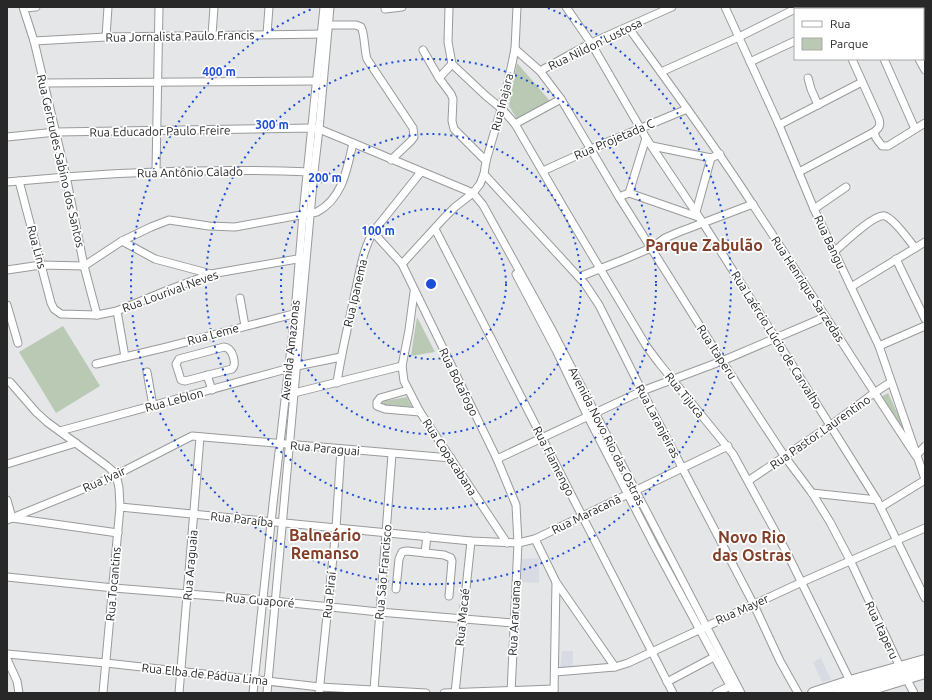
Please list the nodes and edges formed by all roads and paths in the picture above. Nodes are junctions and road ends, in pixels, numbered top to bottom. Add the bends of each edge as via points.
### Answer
1 (36, 7) edge
2 (108, 7) edge
3 (159, 7) edge
4 (214, 7) edge
5 (269, 7) edge
6 (324, 7) edge
7 (330, 7) edge
8 (402, 7) edge
9 (449, 7) edge
10 (517, 7) edge
11 (566, 7) edge
12 (672, 7) edge
13 (725, 7) edge
14 (24, 8) edge
15 (385, 9) dead end
16 (794, 10) edge
17 (328, 25) junction
18 (628, 27) junction
19 (267, 34) junction
20 (324, 34) junction
21 (212, 35) junction
22 (158, 36) junction
23 (106, 37) junction
24 (739, 37) junction
25 (34, 41) junction
26 (794, 42) edge
27 (591, 43) junction
28 (515, 49) junction
29 (423, 50) dead end
30 (852, 60) edge
31 (884, 60) edge
32 (922, 60) edge
33 (750, 62) junction
34 (452, 64) junction
35 (925, 70) edge
36 (540, 71) junction
37 (661, 72) junction
38 (439, 78) junction
39 (808, 78) dead end
40 (317, 80) junction
41 (157, 82) junction
42 (862, 82) junction
43 (44, 84) junction
44 (561, 99) junction
45 (818, 104) junction
46 (502, 108) junction
47 (687, 109) junction
48 (925, 123) edge
49 (515, 124) junction
50 (779, 125) junction
51 (641, 128) junction
52 (915, 128) junction
53 (315, 129) junction
54 (157, 131) junction
55 (56, 132) junction
56 (874, 132) junction
57 (7, 135) edge
58 (646, 138) junction
59 (353, 142) junction
60 (652, 146) junction
61 (591, 149) junction
62 (720, 154) junction
63 (711, 158) junction
64 (391, 160) junction
65 (486, 161) junction
66 (156, 171) junction
67 (542, 171) junction
68 (310, 172) junction
69 (421, 172) junction
70 (799, 172) junction
71 (484, 174) junction
72 (66, 176) junction
73 (19, 180) junction
74 (7, 182) edge
75 (846, 187) dead end
76 (628, 193) junction
77 (472, 195) junction
78 (619, 197) junction
79 (753, 204) junction
80 (814, 210) junction
81 (311, 213) junction
82 (303, 214) junction
83 (697, 214) junction
84 (703, 223) junction
85 (434, 229) junction
86 (373, 232) junction
87 (122, 241) junction
88 (925, 242) edge
89 (651, 248) junction
90 (915, 248) junction
91 (834, 252) junction
92 (303, 258) junction
93 (896, 259) junction
94 (402, 264) junction
95 (41, 265) junction
96 (84, 266) junction
97 (601, 269) junction
98 (7, 270) edge
99 (211, 274) junction
100 (579, 277) junction
101 (851, 287) junction
102 (414, 292) junction
103 (240, 298) dead end
104 (7, 306) edge
105 (117, 311) junction
106 (57, 312) joint
107 (298, 313) junction
108 (97, 315) junction
109 (825, 316) junction
110 (925, 319) edge
111 (10, 325) edge
112 (245, 326) junction
113 (925, 326) edge
114 (775, 338) junction
115 (18, 343) dead end
116 (880, 346) junction
117 (125, 357) junction
118 (341, 357) junction
119 (722, 361) junction
120 (96, 364) dead end
121 (297, 366) junction
122 (402, 366) junction
123 (288, 368) junction
124 (147, 372) dead end
125 (208, 375) junction
126 (672, 379) junction
127 (7, 382) edge
128 (891, 382) junction
129 (337, 383) junction
130 (212, 390) junction
131 (408, 390) junction
132 (642, 391) junction
133 (874, 393) junction
134 (294, 394) junction
135 (285, 395) junction
136 (153, 406) junction
137 (420, 412) junction
138 (595, 413) junction
139 (588, 417) junction
140 (832, 426) junction
141 (60, 432) junction
142 (200, 437) junction
143 (543, 439) junction
144 (76, 443) junction
145 (280, 443) junction
146 (289, 444) junction
147 (728, 446) junction
148 (925, 446) edge
149 (341, 449) junction
150 (392, 454) junction
151 (916, 456) junction
152 (785, 457) junction
153 (451, 458) junction
154 (497, 459) junction
155 (7, 464) edge
156 (683, 468) junction
157 (116, 474) junction
158 (925, 480) edge
159 (748, 481) junction
160 (632, 492) junction
161 (812, 493) junction
162 (7, 500) edge
163 (879, 503) junction
164 (120, 507) junction
165 (194, 514) junction
166 (582, 516) junction
167 (10, 519) edge
168 (271, 522) junction
169 (282, 523) junction
170 (336, 528) junction
171 (925, 528) edge
172 (386, 532) junction
173 (118, 533) junction
174 (427, 536) junction
175 (535, 539) junction
176 (897, 540) junction
177 (471, 541) junction
178 (507, 543) junction
179 (518, 543) junction
180 (425, 553) junction
181 (850, 560) junction
182 (7, 577) edge
183 (556, 582) junction
184 (802, 582) junction
185 (114, 588) junction
186 (396, 590) dead end
187 (187, 594) junction
188 (449, 596) dead end
189 (925, 598) edge
190 (263, 600) junction
191 (275, 601) junction
192 (754, 605) junction
193 (328, 606) junction
194 (379, 612) junction
195 (462, 619) junction
196 (514, 623) junction
197 (703, 627) junction
198 (652, 652) junction
199 (7, 654) edge
200 (714, 657) junction
201 (7, 659) edge
202 (925, 660) edge
203 (106, 663) junction
204 (615, 667) junction
205 (900, 667) junction
206 (925, 668) edge
207 (181, 671) junction
208 (555, 672) junction
209 (925, 674) edge
210 (254, 680) junction
211 (907, 680) junction
212 (269, 681) junction
213 (667, 682) junction
214 (730, 686) junction
215 (856, 687) edge
216 (319, 690) edge
217 (374, 690) junction
218 (554, 691) edge
219 (455, 692) edge
220 (511, 692) edge
221 (19, 693) edge
222 (103, 693) edge
223 (179, 693) edge
224 (253, 693) edge
225 (267, 693) edge
226 (426, 693) edge
227 (444, 693) edge
228 (673, 693) edge
229 (716, 693) edge
230 (734, 693) edge
231 (741, 693) edge
232 (798, 693) edge
233 (813, 693) edge
234 (838, 693) edge
235 (914, 693) edge

1 - 14 street
2 - 23 street
3 - 22 street
4 - 21 street
5 - 19 street
6 - 20 street, Avenida Amazonas
7 - 17 street, Avenida Amazonas
8 - 15 street
9 - 34 street via 448,42
10 - 28 street, Rua Inajara
11 - 27 street, Rua Laércio Lúcio de Carvalho
12 - 18 street, Rua Nildon Lustosa
13 - 24 street, Rua Bangu
14 - 25 street, Rua Gertrudes Sabino dos Santos
16 - 24 street
17 - 20 street, Avenida Amazonas
17 - 64 street via 361,27 368,60 411,124 414,133 412,141
18 - 27 street, Rua Nildon Lustosa
18 - 37 street, Rua Henrique Sarzedas
19 - 20 street, Rua Jornalista Paulo Francis
19 - 21 street, Rua Jornalista Paulo Francis
20 - 40 street, Avenida Amazonas
20 - 53 street, Avenida Amazonas
21 - 22 street, Rua Jornalista Paulo Francis
22 - 23 street, Rua Jornalista Paulo Francis
22 - 41 street
23 - 25 street, Rua Jornalista Paulo Francis
24 - 33 street, Rua Bangu
24 - 37 street
25 - 43 street, Rua Gertrudes Sabino dos Santos
26 - 33 street
27 - 36 street, Rua Nildon Lustosa
27 - 51 street, Rua Laércio Lúcio de Carvalho
28 - 36 street, Rua Itaperu
28 - 46 street, Rua Inajara
29 - 38 street
30 - 42 street
31 - 52 street
32 - 35 street
33 - 50 street, Rua Bangu
34 - 38 street
34 - 46 street, Rua Tijuca
36 - 44 street, Rua Itaperu
37 - 47 street, Rua Henrique Sarzedas
38 - 65 street via 453,99 454,129
39 - 45 street
40 - 41 street
40 - 53 street, Avenida Amazonas
41 - 43 street
41 - 54 street
42 - 45 street
42 - 56 street via 880,124
43 - 55 street, Rua Gertrudes Sabino dos Santos
44 - 49 street
44 - 61 street, Rua Itaperu
45 - 50 street
46 - 49 street, Rua Tijuca
46 - 65 street, Rua Inajara
47 - 51 street, Rua Projetada C
47 - 62 street, Rua Henrique Sarzedas
48 - 52 street
49 - 67 street, Rua Tijuca
50 - 70 street, Rua Bangu
51 - 58 street, Rua Laércio Lúcio de Carvalho
51 - 61 street, Rua Projetada C
52 - 56 street via 885,147 879,143
53 - 54 street, Rua Educador Paulo Freire
53 - 59 street, Avenida Novo Rio das Ostras
53 - 68 street, Avenida Amazonas
54 - 55 street, Rua Educador Paulo Freire
54 - 66 street
55 - 57 street, Rua Educador Paulo Freire
55 - 72 street, Rua Gertrudes Sabino dos Santos
56 - 70 street
58 - 60 street, Rua Laércio Lúcio de Carvalho
58 - 76 street
59 - 64 street, Avenida Novo Rio das Ostras
59 - 81 street via 340,188 324,208
60 - 63 street
60 - 83 street, Rua Laércio Lúcio de Carvalho
61 - 67 street, Rua Projetada C
61 - 78 street, Rua Itaperu
62 - 63 street
62 - 79 street, Rua Henrique Sarzedas
63 - 83 street
64 - 69 street, Avenida Novo Rio das Ostras
65 - 71 street, Rua Inajara
66 - 68 street, Rua Antônio Calado
66 - 72 street, Rua Antônio Calado
67 - 97 street, Rua Tijuca
68 - 81 street, Avenida Amazonas
68 - 82 street, Avenida Amazonas
69 - 77 street, Avenida Novo Rio das Ostras
69 - 86 street, Rua Ipanema
70 - 80 street, Rua Bangu
71 - 77 street, Rua Inajara
71 - 100 street, Rua Laranjeiras
72 - 73 street, Rua Antônio Calado
72 - 96 street, Rua Gertrudes Sabino dos Santos
73 - 74 street, Rua Antônio Calado
73 - 95 street, Rua Lins
75 - 80 street
76 - 78 street
76 - 83 street
77 - 85 street via 455,207
77 - 138 street, Avenida Novo Rio das Ostras via 489,214
77 - 139 street, Avenida Novo Rio das Ostras via 485,213
78 - 89 street, Rua Itaperu
79 - 84 street
79 - 109 street, Rua Henrique Sarzedas
80 - 91 street, Rua Bangu
81 - 82 street
81 - 92 street, Avenida Amazonas
82 - 87 street via 234,227 170,220
82 - 92 street, Avenida Amazonas
83 - 84 street, Rua Laércio Lúcio de Carvalho
84 - 89 street via 665,238
84 - 114 street, Rua Laércio Lúcio de Carvalho
85 - 94 street
85 - 143 street, Rua Flamengo
86 - 94 street, Rua Botafogo
86 - 118 street, Rua Ipanema via 360,267
87 - 96 street
87 - 99 street via 155,259
88 - 90 street
89 - 97 street
89 - 119 street, Rua Itaperu
90 - 91 street via 891,220 880,216
90 - 93 street
91 - 101 street, Rua Bangu
92 - 99 street, Rua Lourival Neves
92 - 107 street, Avenida Amazonas
93 - 101 street
93 - 110 street
94 - 102 street, Rua Botafogo
95 - 96 street
95 - 98 street
95 - 106 street, Rua Lins via 51,303
96 - 108 street, Rua Gertrudes Sabino dos Santos
97 - 100 street
97 - 126 street, Rua Tijuca via 647,347
99 - 105 street, Rua Lourival Neves
100 - 132 street, Rua Laranjeiras via 599,305
101 - 116 street, Rua Bangu
102 - 122 street
102 - 154 street, Rua Botafogo
103 - 112 street
104 - 111 street
105 - 108 street, Rua Lourival Neves
105 - 117 street
106 - 108 street, Rua Lourival Neves
107 - 112 street, Rua Leme
107 - 121 street, Avenida Amazonas
107 - 123 street, Avenida Amazonas
109 - 114 street
109 - 133 street, Rua Henrique Sarzedas
111 - 115 street
112 - 117 street, Rua Leme
113 - 116 street
114 - 119 street
114 - 140 street, Rua Laércio Lúcio de Carvalho
116 - 128 street, Rua Bangu
117 - 120 street, Rua Leme
118 - 121 street
118 - 129 street, Rua Ipanema
119 - 126 street
119 - 152 street, Rua Itaperu
121 - 123 street, Rua Leblon
121 - 134 street, Avenida Amazonas
122 - 129 street
122 - 131 street, Rua Copacabana
123 - 130 street, Rua Leblon
123 - 135 street, Avenida Amazonas
124 - 136 street
125 - 125 street via 183,381 180,378 177,361 224,347 229,348 234,367
125 - 130 street
126 - 132 street
126 - 147 street, Rua Tijuca
127 - 141 street via 10,382 36,412
128 - 133 street, Rua Pastor Laurentino
128 - 151 street, Rua Bangu
129 - 134 street
130 - 136 street, Rua Leblon
131 - 137 street, Rua Copacabana
131 - 137 street via 380,398 377,406
132 - 138 street
132 - 156 street, Rua Laranjeiras
133 - 140 street, Rua Pastor Laurentino
133 - 151 street, Rua Henrique Sarzedas
134 - 135 street
134 - 146 street, Avenida Amazonas
135 - 145 street, Avenida Amazonas
136 - 141 street, Rua Leblon
137 - 153 street, Rua Copacabana
138 - 139 street
138 - 160 street, Avenida Novo Rio das Ostras
139 - 143 street
139 - 160 street, Avenida Novo Rio das Ostras
140 - 152 street, Rua Pastor Laurentino
140 - 163 street, Rua Laércio Lúcio de Carvalho
141 - 144 street
142 - 145 street, Rua Paraguai
142 - 157 street, Rua Ivair via 192,436
142 - 165 street, Rua Araguaia
143 - 154 street
143 - 166 street, Rua Flamengo
144 - 155 street
144 - 157 street
145 - 146 street, Rua Paraguai
145 - 168 street, Avenida Amazonas
146 - 149 street, Rua Paraguai
146 - 169 street, Avenida Amazonas
147 - 156 street, Rua Maracanã
147 - 159 street, Rua Tijuca
148 - 151 street
149 - 150 street, Rua Paraguai
149 - 170 street, Rua Piraí
150 - 153 street, Rua Paraguai
150 - 172 street, Rua São Francisco
151 - 158 street, Rua Bangu
152 - 159 street, Rua Pastor Laurentino
152 - 161 street, Rua Itaperu
153 - 178 street, Rua Copacabana
154 - 179 street, Rua Botafogo via 516,505
156 - 160 street, Rua Maracanã
156 - 192 street, Rua Laranjeiras
157 - 164 street, Rua Tocantins
157 - 167 street, Rua Ivair
158 - 163 street
159 - 184 street, Rua Tijuca
160 - 166 street, Rua Maracanã
160 - 197 street, Avenida Novo Rio das Ostras
161 - 163 street
161 - 181 street, Rua Itaperu
162 - 167 street
163 - 176 street, Rua Laércio Lúcio de Carvalho
164 - 165 street, Rua Paraíba
164 - 173 street, Rua Tocantins
165 - 168 street, Rua Paraíba
165 - 187 street, Rua Araguaia
166 - 175 street, Rua Maracanã
166 - 198 street, Rua Flamengo
167 - 173 street
168 - 169 street, Rua Paraíba
168 - 190 street, Avenida Amazonas
169 - 170 street, Rua Paraíba
169 - 191 street, Avenida Amazonas
170 - 172 street, Rua Paraíba
170 - 193 street, Rua Piraí
171 - 176 street, Rua Mayer
172 - 174 street, Rua Paraíba
172 - 194 street, Rua São Francisco
173 - 185 street, Rua Tocantins
174 - 177 street, Rua Paraíba
174 - 180 street
175 - 179 street, Rua Maracanã
175 - 183 street
176 - 181 street, Rua Mayer
176 - 189 street, Rua Laércio Lúcio de Carvalho
177 - 178 street, Rua Paraíba
177 - 195 street, Rua Macaé
178 - 179 street, Rua Maracanã
179 - 196 street, Rua Araruama
180 - 186 street via 407,551 400,554
180 - 188 street via 451,558
181 - 184 street, Rua Mayer
181 - 205 street, Rua Itaperu
182 - 185 street, Rua Guaporé
183 - 204 street
183 - 208 street
184 - 192 street, Rua Mayer
184 - 215 street, Rua Tijuca
185 - 187 street, Rua Guaporé
185 - 203 street, Rua Tocantins
187 - 190 street, Rua Guaporé
187 - 207 street, Rua Araguaia
190 - 191 street, Rua Guaporé
190 - 210 street, Avenida Amazonas
191 - 193 street, Rua Guaporé
191 - 212 street, Avenida Amazonas
192 - 197 street, Rua Mayer
192 - 232 street, Rua Laranjeiras
193 - 194 street, Rua Guaporé
193 - 216 street, Rua Piraí
194 - 195 street, Rua Guaporé
194 - 217 street, Rua São Francisco
195 - 196 street, Rua Guaporé
195 - 219 street, Rua Macaé
196 - 220 street, Rua Araruama
197 - 198 street, Rua Mayer
197 - 200 street, Avenida Novo Rio das Ostras
197 - 231 street, Avenida Novo Rio das Ostras
198 - 204 street, Rua Mayer
198 - 213 street, Rua Flamengo
199 - 203 street, Rua Elba de Pádua Lima
200 - 213 street
200 - 214 street, Avenida Novo Rio das Ostras
201 - 221 street via 17,681
202 - 205 highway
203 - 207 street, Rua Elba de Pádua Lima
203 - 222 street, Rua Tocantins
204 - 208 street, Rua Mayer
205 - 215 highway
206 - 215 highway
207 - 210 street, Rua Elba de Pádua Lima
207 - 223 street, Rua Araguaia
208 - 218 street
209 - 211 main road
210 - 212 street, Rua Elba de Pádua Lima
210 - 224 street, Avenida Amazonas
211 - 215 main road
211 - 235 street
212 - 216 street, Rua Elba de Pádua Lima
212 - 225 street, Avenida Amazonas
213 - 228 street, Rua Flamengo
214 - 229 street
214 - 230 street, Avenida Novo Rio das Ostras
215 - 233 highway
215 - 234 highway
216 - 217 street, Rua Elba de Pádua Lima
217 - 226 street, Rua Elba de Pádua Lima
218 - 220 street
219 - 220 street
219 - 227 street

